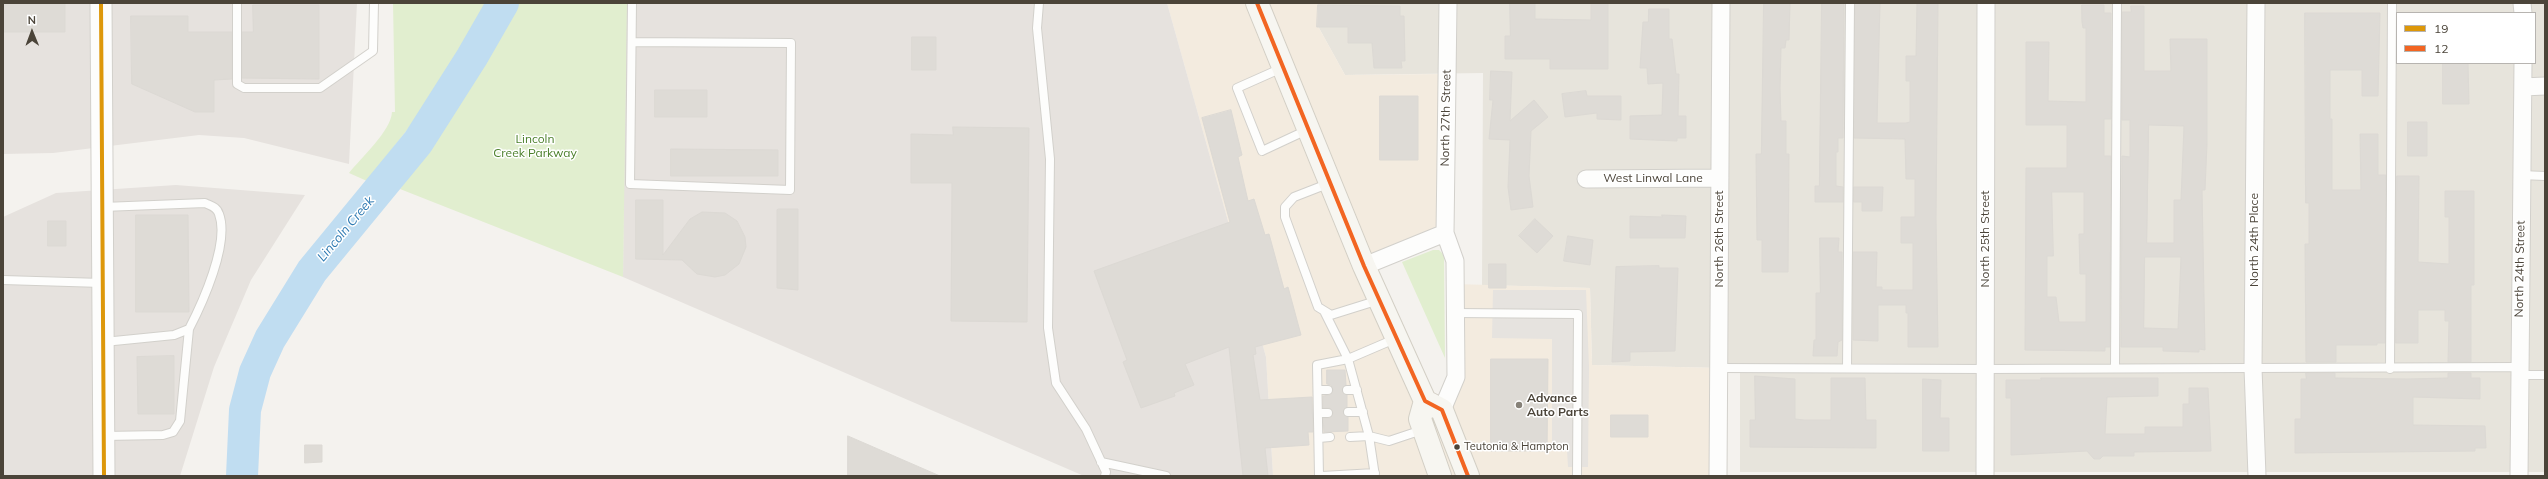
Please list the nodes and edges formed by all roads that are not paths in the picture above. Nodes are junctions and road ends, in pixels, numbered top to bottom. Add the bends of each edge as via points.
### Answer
1 (101, 3) edge
2 (237, 3) edge
3 (374, 3) edge
4 (632, 3) edge
5 (1039, 3) edge
6 (1257, 3) edge
7 (1448, 3) edge
8 (1721, 3) edge
9 (1850, 3) edge
10 (1986, 3) edge
11 (2117, 3) edge
12 (2256, 3) edge
13 (2392, 3) edge
14 (632, 42) junction
15 (2523, 64) edge
16 (1283, 67) junction
17 (2523, 86) junction
18 (2545, 86) edge
19 (1308, 129) junction
20 (2521, 175) junction
21 (2545, 176) edge
22 (1720, 178) junction
23 (1586, 179) dead end
24 (1330, 183) junction
25 (102, 207) junction
26 (1445, 233) junction
27 (1364, 266) junction
28 (3, 280) edge
29 (103, 283) junction
30 (1380, 300) junction
31 (1325, 313) junction
32 (1455, 313) junction
33 (189, 330) junction
34 (1398, 338) junction
35 (103, 342) junction
36 (1348, 359) junction
37 (1719, 368) junction
38 (1847, 368) junction
39 (2115, 368) junction
40 (2253, 368) junction
41 (1985, 369) junction
42 (2390, 369) junction
43 (2519, 371) junction
44 (2545, 375) edge
45 (1318, 390) junction
46 (1328, 390) dead end
47 (1347, 390) dead end
48 (1357, 390) junction
49 (1433, 406) junction
50 (1348, 412) dead end
51 (1363, 412) junction
52 (1318, 413) junction
53 (1328, 413) dead end
54 (1423, 429) junction
55 (104, 436) junction
56 (1370, 436) junction
57 (1350, 437) dead end
58 (1319, 438) junction
59 (1330, 438) dead end
60 (1101, 462) junction
61 (1375, 475) edge
62 (104, 476) edge
63 (1105, 476) edge
64 (1166, 476) edge
65 (1321, 476) edge
66 (1440, 476) edge
67 (1468, 476) edge
68 (1577, 476) edge
69 (1718, 476) edge
70 (1985, 476) edge
71 (2257, 476) edge
72 (2519, 476) edge

1 - 25 street
2 - 3 lane via 237,84 244,88 320,88 374,51
4 - 14 lane
5 - 60 lane via 1037,28 1050,159 1048,328 1056,383 1086,429
6 - 16 main road
7 - 26 street, North 27th Street
8 - 22 street, North 26th Street
9 - 38 lane
10 - 41 street, North 25th Street
11 - 39 lane
12 - 40 street, North 24th Place
13 - 42 lane
14 - 14 lane via 791,43 790,190 630,184
15 - 17 street, North 24th Street
16 - 19 main road
16 - 19 lane via 1237,88 1262,152
17 - 18 street
17 - 20 street, North 24th Street
19 - 24 main road
20 - 21 lane
20 - 43 street, North 24th Street
22 - 23 street, West Linwal Lane
22 - 37 street, North 26th Street
24 - 27 main road
24 - 31 lane via 1294,197 1285,207 1285,217 1310,290 1318,307
25 - 29 street
25 - 33 lane via 205,203 214,207 219,214 221,236 217,254 202,304
26 - 27 street
26 - 32 street, North 27th Street via 1455,261
27 - 30 main road
28 - 29 lane
29 - 35 street
30 - 31 lane via 1347,312 1331,315
30 - 34 main road
31 - 36 lane
32 - 49 street, North 27th Street via 1456,377
32 - 68 lane via 1578,314
33 - 35 lane via 174,335
33 - 55 lane via 180,421 173,432 163,435
34 - 36 lane
34 - 49 main road
35 - 55 street
36 - 45 lane via 1317,365
36 - 48 lane
37 - 38 lane
37 - 69 street, North 26th Street
38 - 41 lane
39 - 40 lane
39 - 41 lane
40 - 42 lane
40 - 71 street, North 24th Place
41 - 70 street, North 25th Street
42 - 43 lane
43 - 44 lane
43 - 72 street, North 24th Street
45 - 46 lane
45 - 52 lane
47 - 48 lane
48 - 51 lane
49 - 54 main road via 1420,419
49 - 67 main road
50 - 51 lane
51 - 56 lane
52 - 53 lane
52 - 58 lane
54 - 56 lane via 1389,441
54 - 66 main road
55 - 62 street
56 - 57 lane
56 - 61 lane
58 - 59 lane
58 - 65 lane
60 - 63 lane via 1106,472
60 - 64 lane
61 - 65 lane

